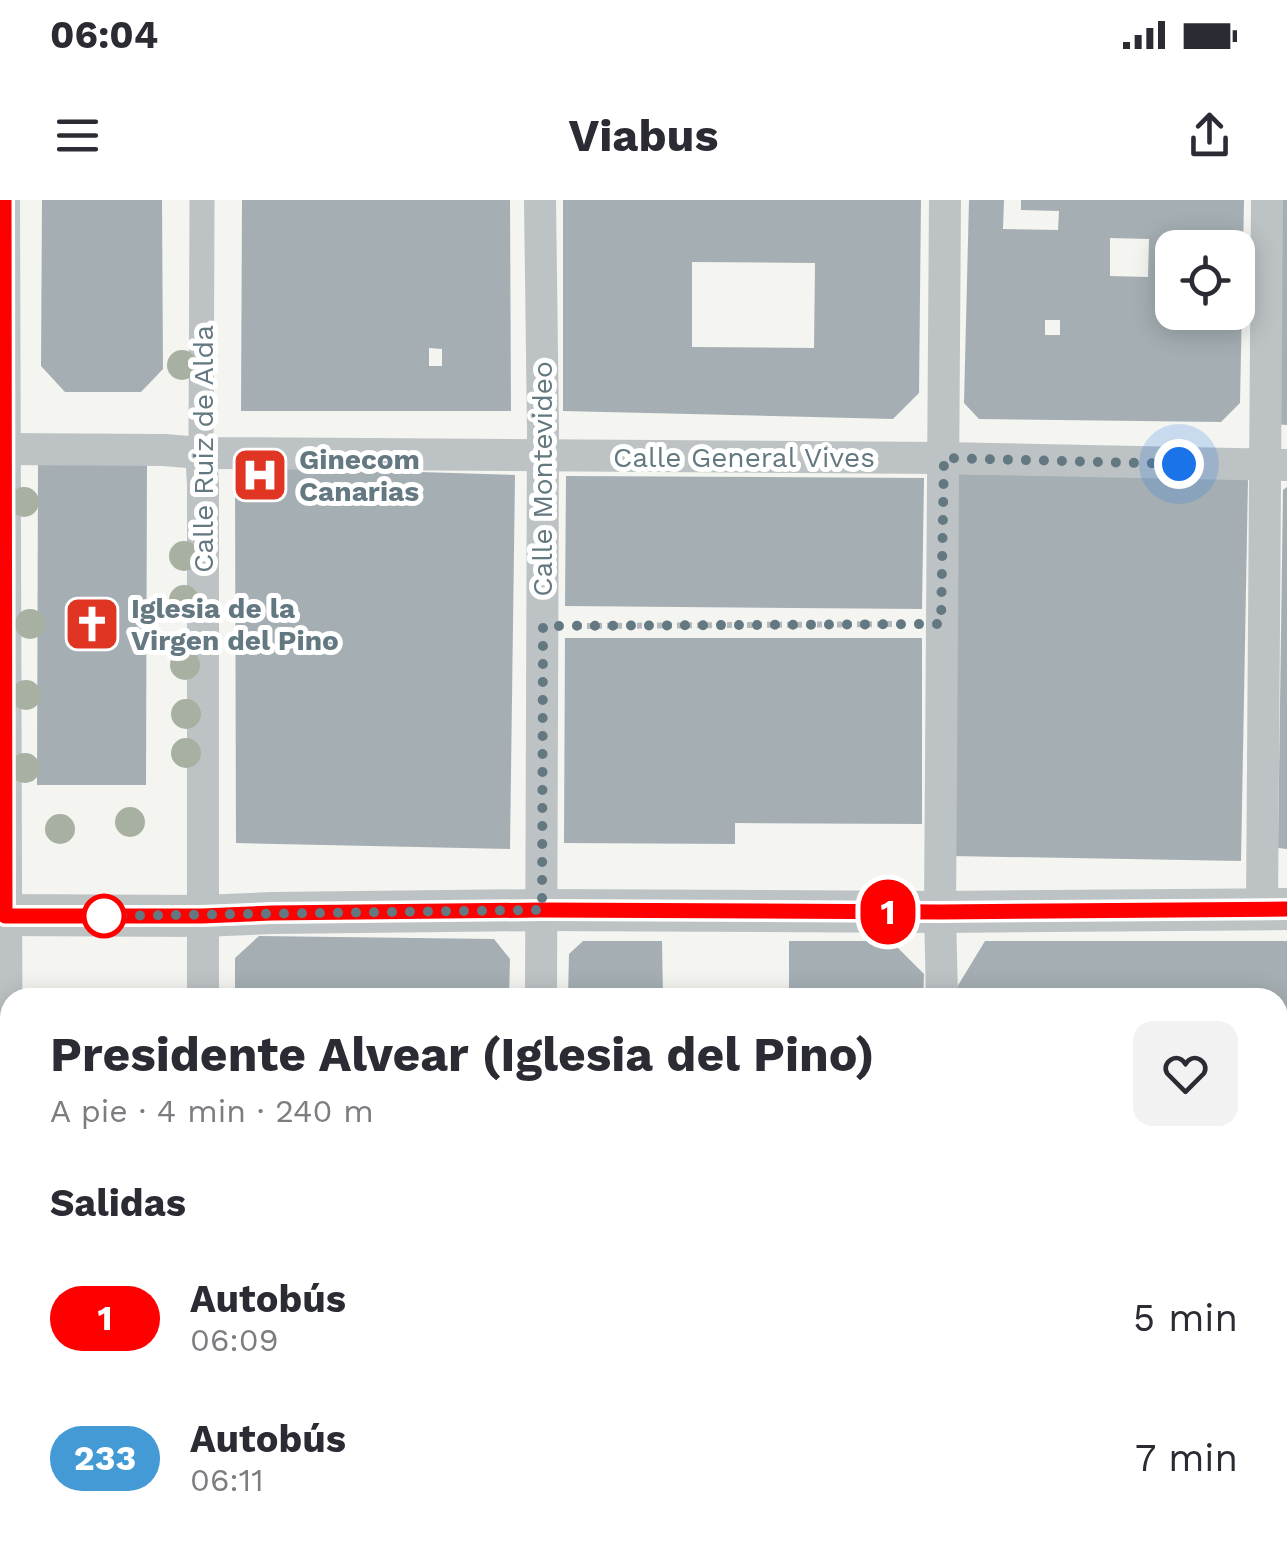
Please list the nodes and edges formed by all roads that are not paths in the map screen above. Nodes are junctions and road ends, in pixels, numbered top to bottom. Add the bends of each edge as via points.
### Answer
1 (4, 200) edge
2 (202, 200) edge
3 (540, 200) edge
4 (945, 200) edge
5 (1267, 200) edge
6 (2, 449) edge
7 (201, 454) junction
8 (542, 456) junction
9 (944, 458) junction
10 (1276, 465) edge
11 (1274, 909) edge
12 (542, 910) junction
13 (940, 912) junction
14 (2, 916) edge
15 (202, 916) junction
16 (3, 988) edge
17 (204, 988) edge
18 (541, 988) edge
19 (942, 988) edge

1 - 6 street
2 - 7 street, Calle Ruiz de Alda
3 - 8 street, Calle Montevideo
4 - 9 street
5 - 10 street
6 - 7 street, Calle General Vives
6 - 14 street
7 - 8 street, Calle General Vives
7 - 15 street, Calle Ruiz de Alda
8 - 9 street, Calle General Vives
8 - 12 street, Calle Montevideo
9 - 10 street, Calle General Vives
9 - 13 street
10 - 11 street
11 - 13 street
12 - 13 street
12 - 15 street
12 - 18 street, Calle Montevideo
13 - 19 street
14 - 15 street
14 - 16 street
15 - 17 street, Calle Ruiz de Alda

